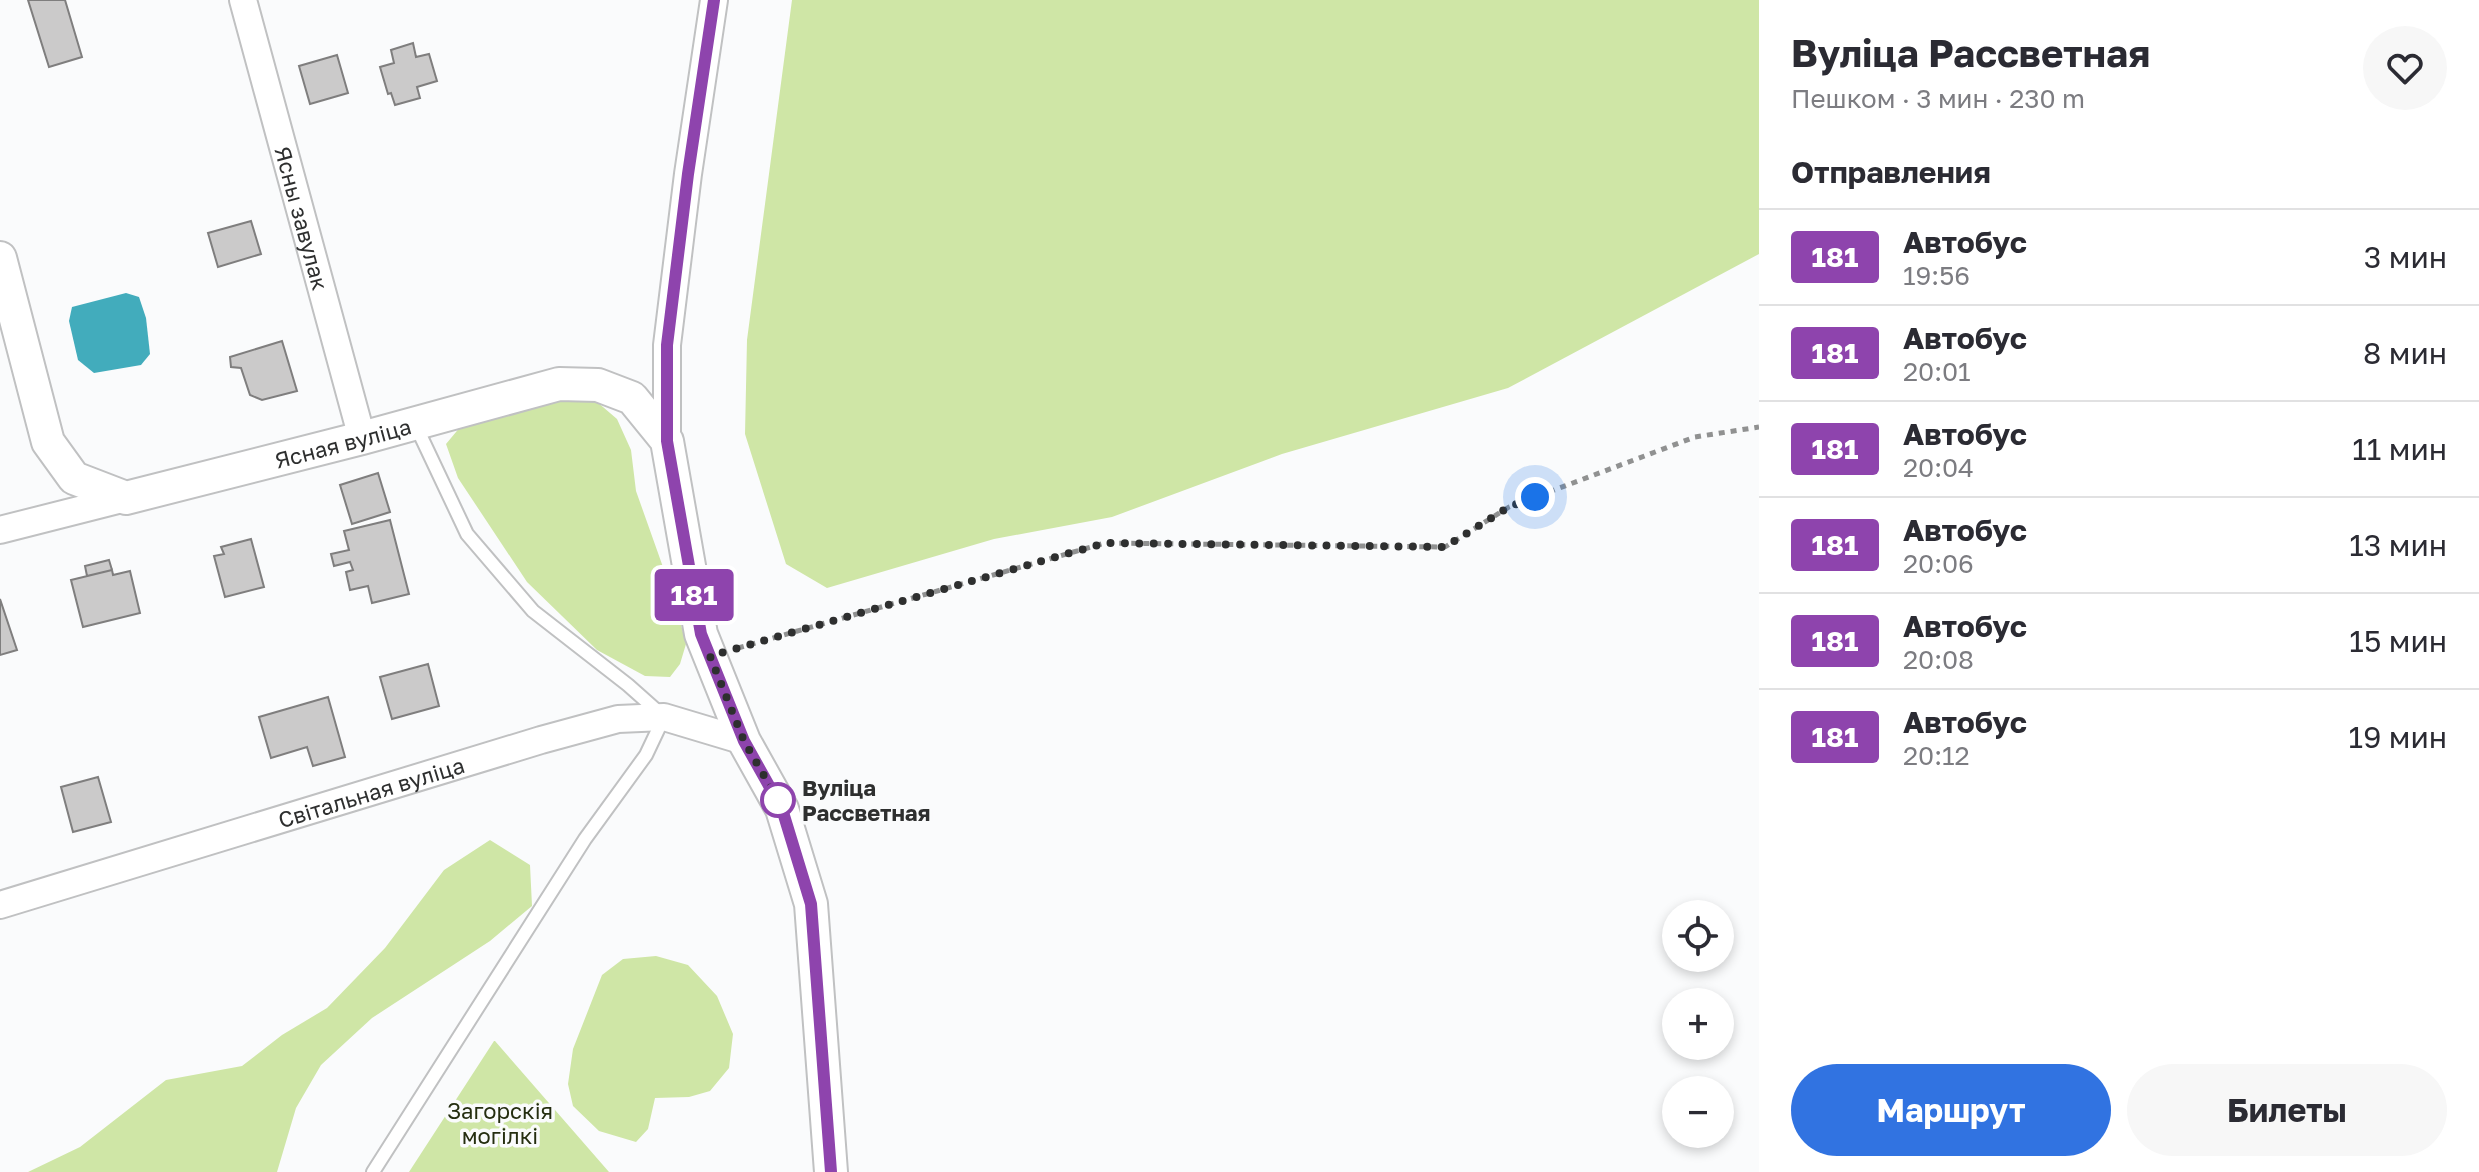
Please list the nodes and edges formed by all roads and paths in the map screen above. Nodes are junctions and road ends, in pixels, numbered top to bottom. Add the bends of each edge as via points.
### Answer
1 (243, 0) edge
2 (714, 0) edge
3 (0, 258) edge
4 (415, 423) junction
5 (1759, 427) edge
6 (362, 438) junction
7 (667, 441) junction
8 (126, 498) junction
9 (0, 530) edge
10 (710, 656) junction
11 (664, 717) junction
12 (744, 741) junction
13 (0, 905) edge
14 (373, 1172) edge
15 (831, 1172) edge

1 - 6 street, Ясны завулак
2 - 7 street via 667,345
3 - 8 street via 48,442 74,478
4 - 6 street, Ясная вуліца
4 - 7 street, Ясная вуліца via 559,384 598,385 632,398
4 - 11 lane via 467,534 533,611
5 - 10 path via 1695,437 1509,507 1445,547 1105,543
6 - 8 street, Ясная вуліца
7 - 10 street via 701,634
8 - 9 street, Ясная вуліца
10 - 12 street
11 - 12 street, Світальная вуліца
11 - 13 street, Світальная вуліца via 618,719 541,740
11 - 14 lane via 646,755 585,839
12 - 15 street via 782,809 811,904

